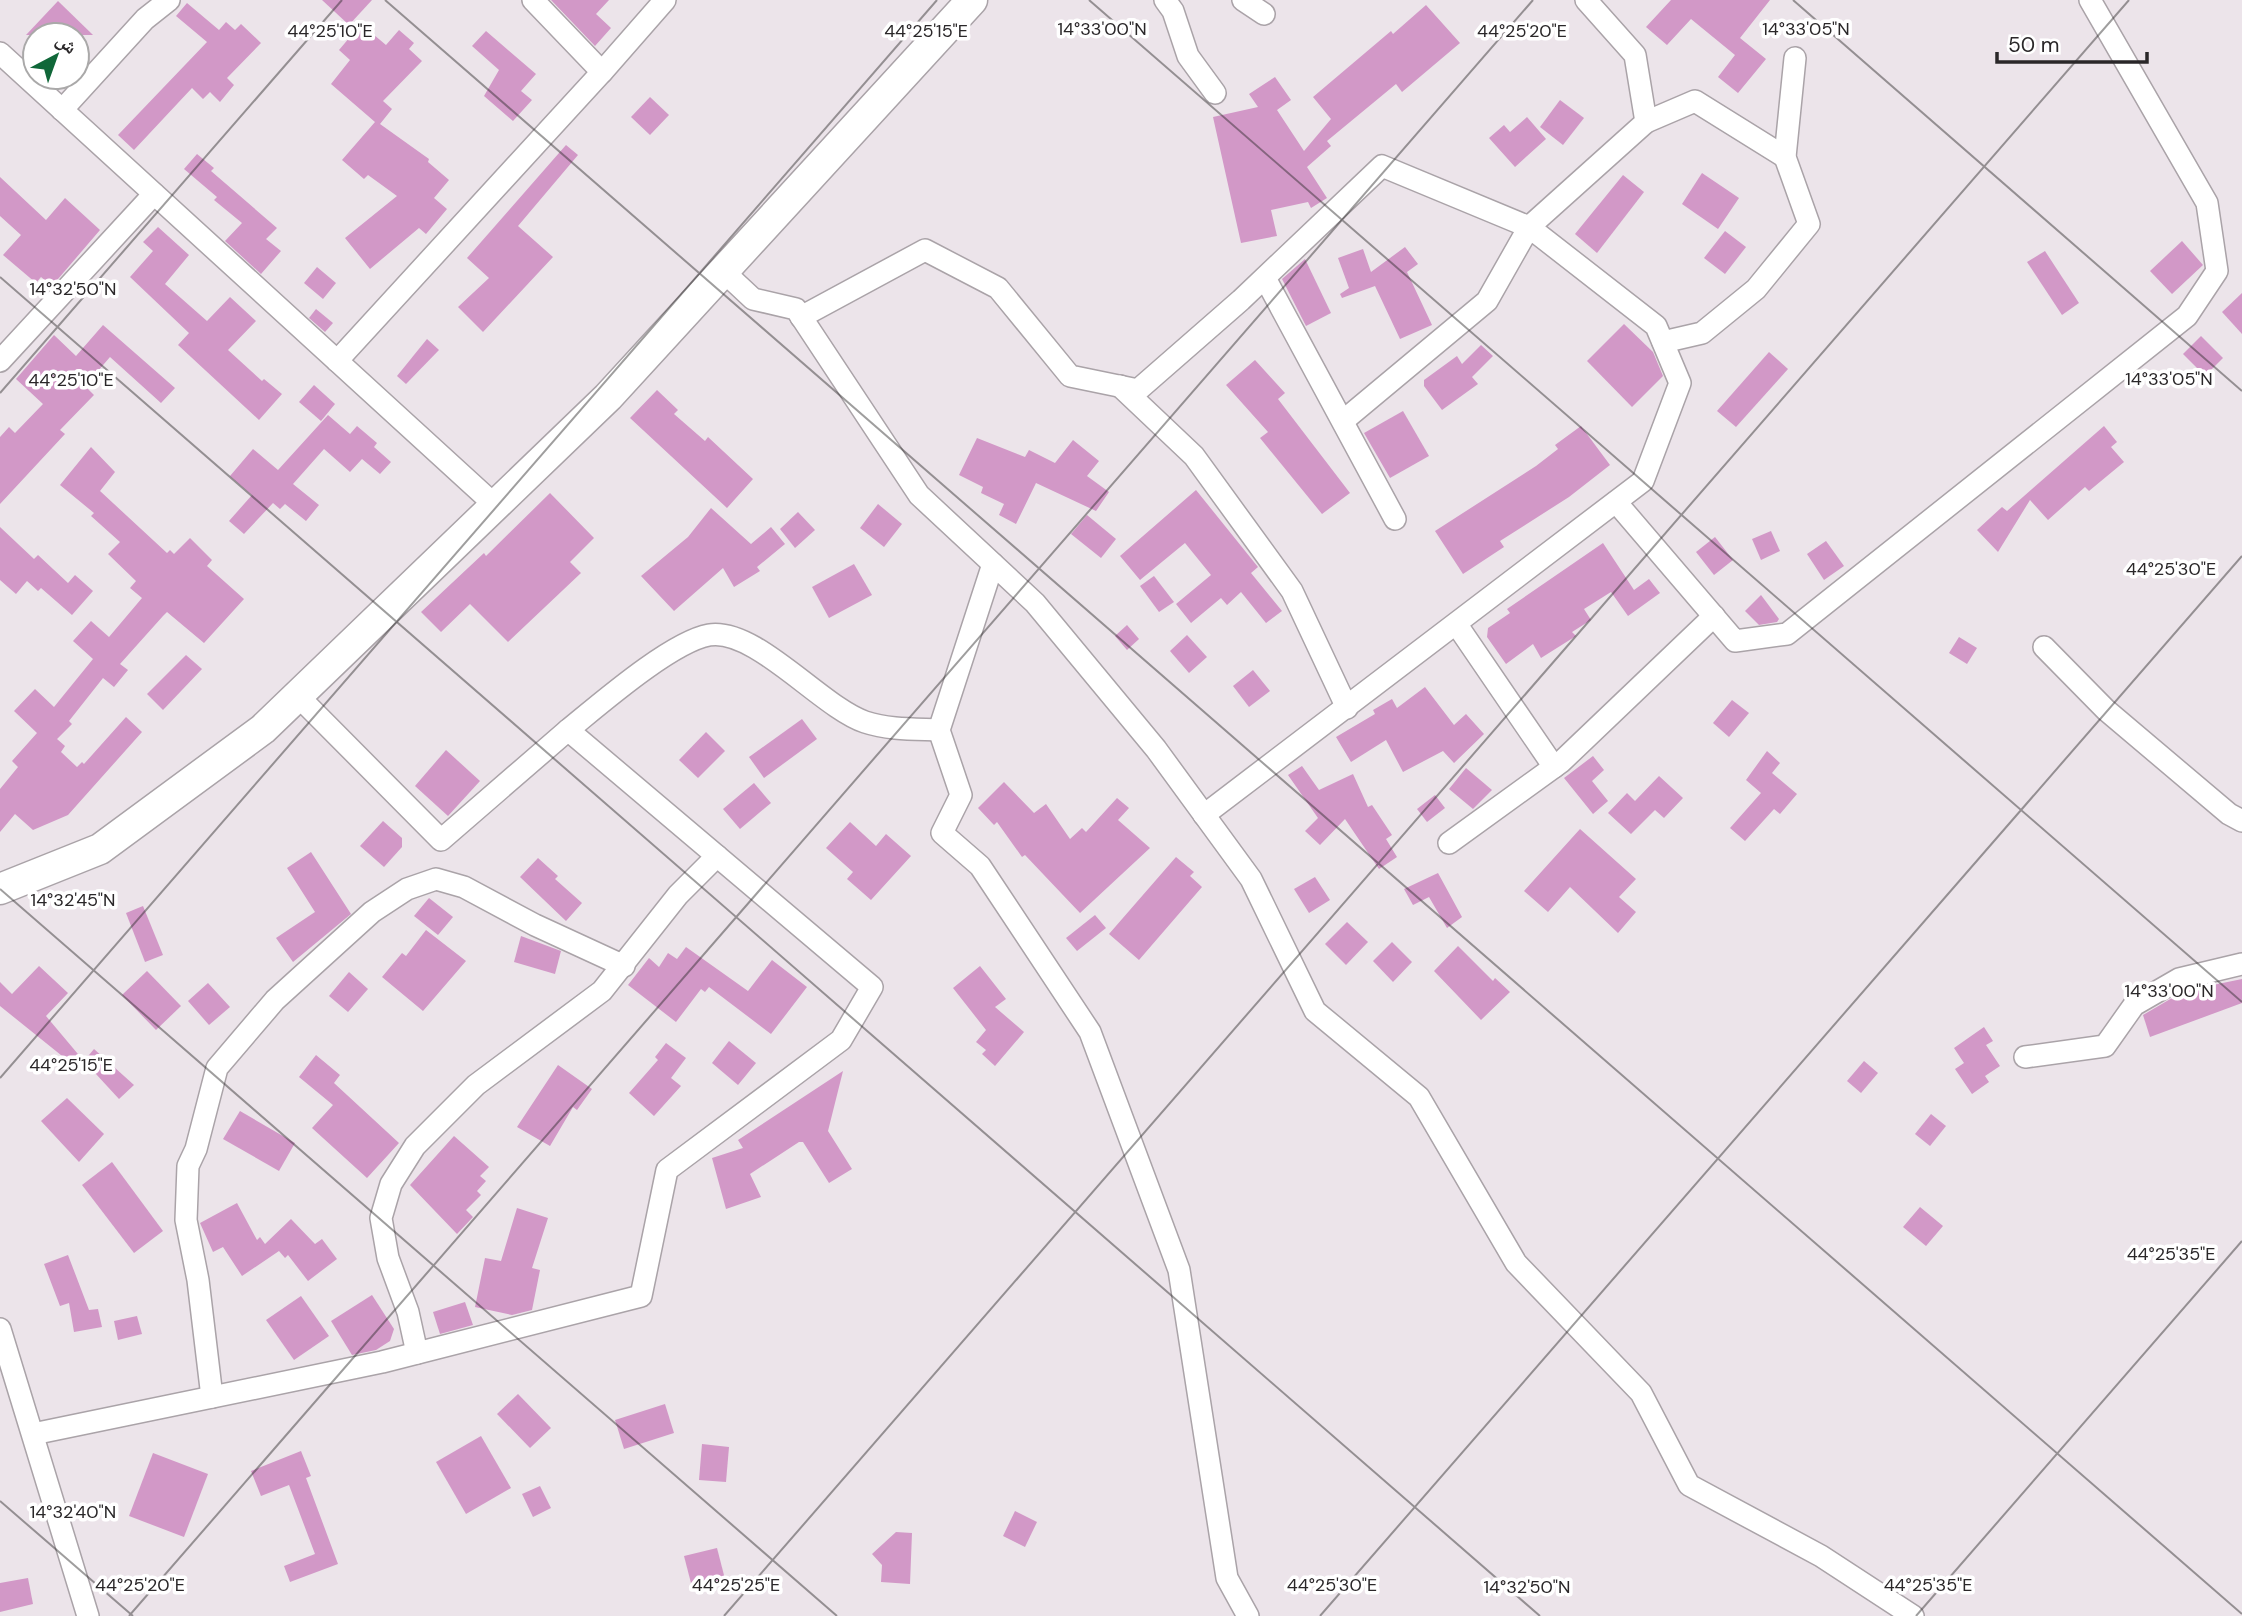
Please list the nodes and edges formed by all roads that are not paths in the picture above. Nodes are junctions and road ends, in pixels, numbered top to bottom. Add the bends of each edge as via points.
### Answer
1 (169, 0) edge
2 (533, 0) edge
3 (665, 0) edge
4 (972, 0) edge
5 (1165, 0) edge
6 (1243, 0) edge
7 (1586, 0) edge
8 (2090, 0) edge
9 (1264, 13) dead end
10 (0, 53) edge
11 (1795, 58) dead end
12 (602, 72) junction
13 (1215, 93) dead end
14 (62, 110) junction
15 (1646, 122) junction
16 (1785, 157) junction
17 (154, 194) junction
18 (1529, 227) junction
19 (723, 271) junction
20 (1265, 278) junction
21 (801, 317) junction
22 (1663, 342) junction
23 (0, 361) edge
24 (337, 361) junction
25 (1120, 386) junction
26 (1343, 421) junction
27 (1616, 502) junction
28 (497, 507) junction
29 (1395, 519) dead end
30 (993, 564) junction
31 (1714, 617) junction
32 (1457, 625) junction
33 (2045, 647) dead end
34 (298, 696) junction
35 (1347, 708) junction
36 (568, 730) junction
37 (939, 730) junction
38 (1554, 767) junction
39 (1204, 814) junction
40 (2242, 821) edge
41 (1449, 843) dead end
42 (717, 856) junction
43 (1, 887) edge
44 (2242, 964) edge
45 (624, 966) junction
46 (2025, 1057) dead end
47 (0, 1329) edge
48 (417, 1353) junction
49 (212, 1397) junction
50 (33, 1434) junction
51 (88, 1616) edge
52 (1248, 1616) edge
53 (1913, 1616) edge

1 - 14 street via 145,19
2 - 12 street
3 - 12 street
4 - 19 street
5 - 13 street via 1188,56
6 - 9 street
7 - 15 street via 1636,55
8 - 31 street via 2207,203 2217,271 2187,316 1787,634 1735,641
10 - 14 street
11 - 16 street
12 - 24 street
14 - 17 street
15 - 16 street via 1695,101
15 - 18 street
16 - 22 street via 1809,223 1756,289 1702,333
17 - 23 street
17 - 24 street
18 - 20 street via 1382,166
18 - 22 street via 1656,326
18 - 26 street via 1487,301
19 - 21 street via 753,299 796,309
19 - 28 street via 608,397
20 - 25 street via 1138,390
20 - 26 street
21 - 25 street via 925,250 998,288 1070,376
21 - 30 street via 919,495
22 - 27 street via 1680,383 1643,481
24 - 28 street
25 - 35 street via 1194,456 1292,591
26 - 29 street
27 - 31 street
27 - 32 street
28 - 34 street
30 - 37 street
30 - 39 street via 1035,603
31 - 38 street
32 - 35 street
32 - 38 street
33 - 40 street via 2106,710
34 - 36 street via 441,840
34 - 43 street via 263,729 100,849
35 - 39 street
36 - 37 street via 629,681 686,644 711,634 741,640 864,722
36 - 42 street
37 - 52 street via 961,795 942,833 980,866 1090,1032 1179,1270 1227,1578
38 - 41 street
39 - 53 street via 1251,879 1315,1011 1419,1097 1516,1263 1641,1393 1689,1485 1821,1556
42 - 45 street via 678,895
42 - 48 street via 872,987 841,1040 667,1170 641,1296
44 - 46 street via 2179,979 2134,1005 2105,1046
45 - 48 street via 602,991 476,1085 415,1146 391,1184 381,1218 388,1258
45 - 49 street via 464,887 436,879 407,889 372,912 275,1000 217,1068 196,1149 187,1166 186,1220
47 - 50 street
48 - 49 street
49 - 50 street
50 - 51 street

